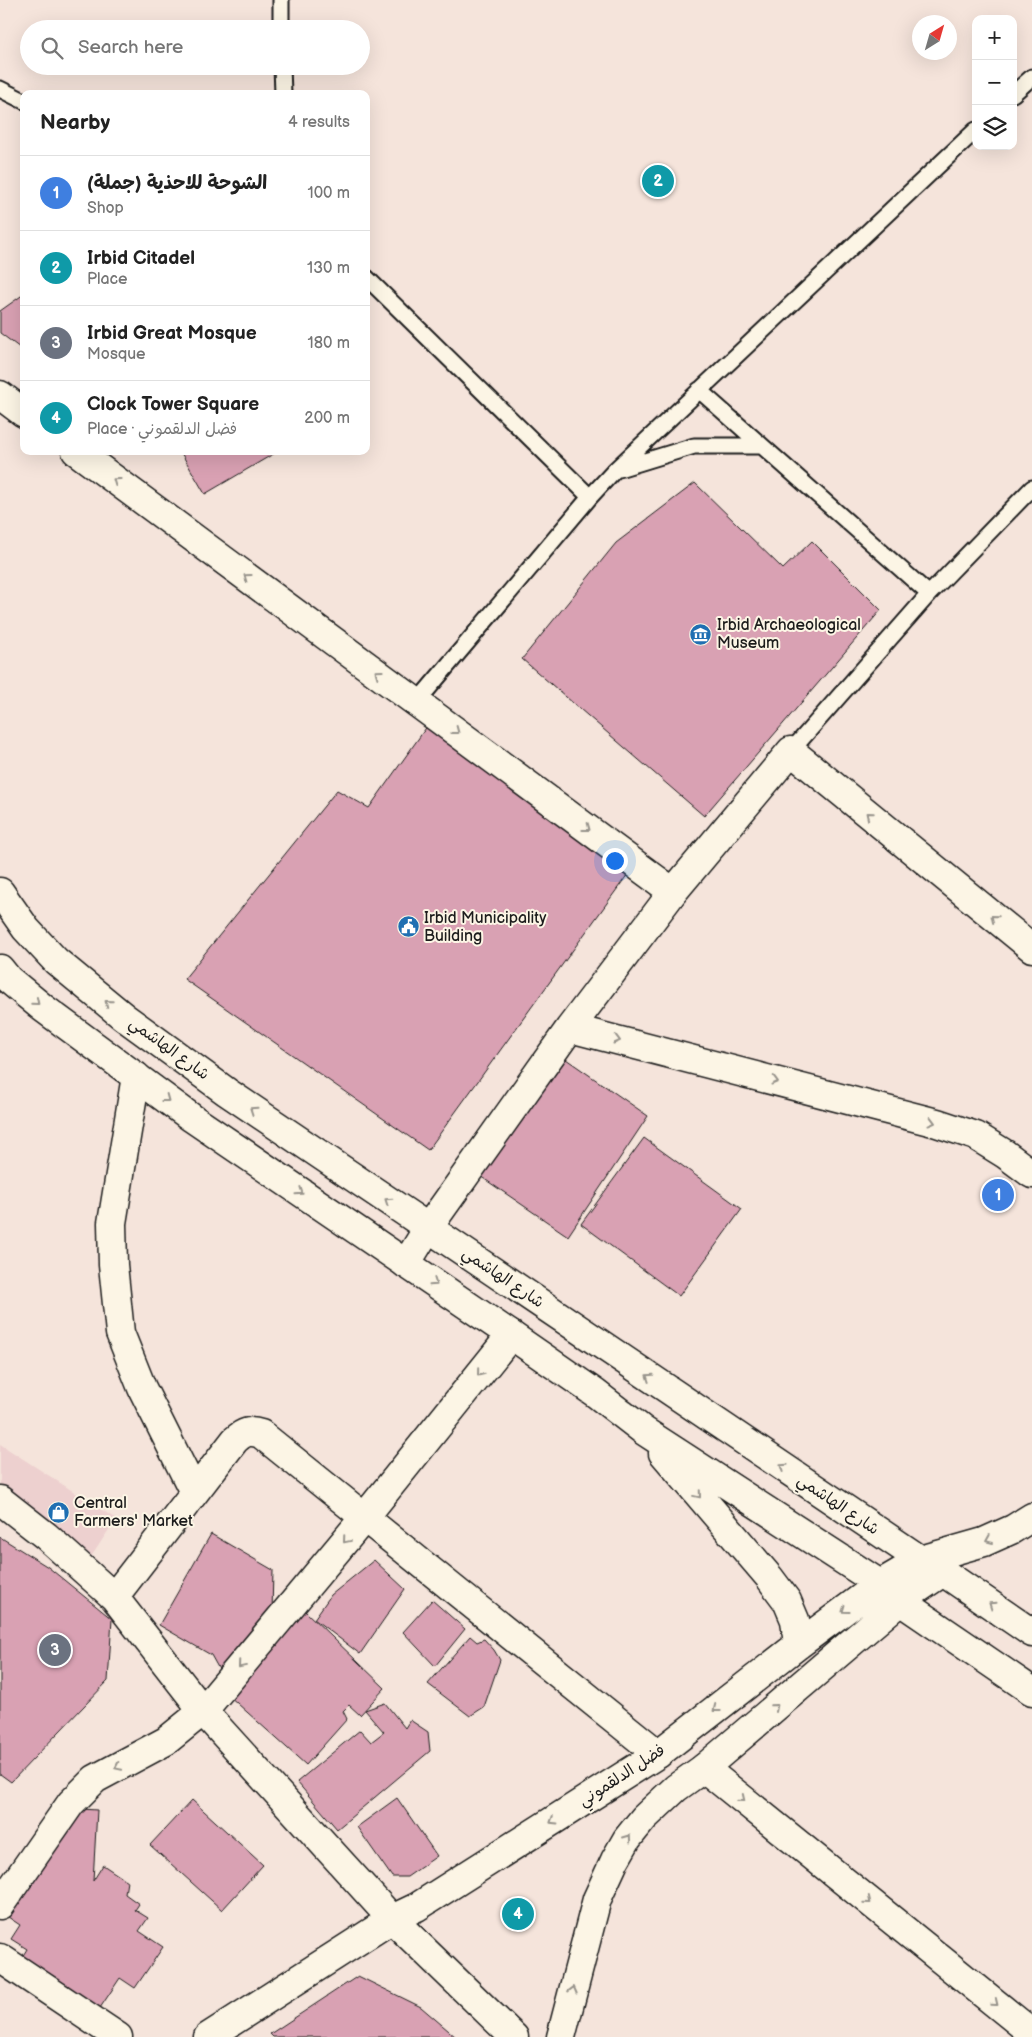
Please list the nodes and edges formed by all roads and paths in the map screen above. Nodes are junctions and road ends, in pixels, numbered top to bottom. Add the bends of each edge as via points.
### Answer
1 (280, 0) edge
2 (281, 20) edge
3 (282, 75) edge
4 (1032, 77) edge
5 (0, 88) edge
6 (283, 90) edge
7 (1017, 90) edge
8 (20, 99) edge
9 (972, 134) edge
10 (370, 281) edge
11 (699, 390) junction
12 (0, 395) edge
13 (20, 410) edge
14 (761, 446) junction
15 (81, 455) edge
16 (615, 470) junction
17 (1032, 488) edge
18 (590, 496) junction
19 (929, 594) junction
20 (417, 702) junction
21 (790, 751) junction
22 (0, 892) edge
23 (673, 892) junction
24 (1032, 948) edge
25 (3, 977) edge
26 (570, 1028) junction
27 (136, 1076) junction
28 (1032, 1174) edge
29 (428, 1228) junction
30 (406, 1264) junction
31 (511, 1335) junction
32 (644, 1431) junction
33 (194, 1492) junction
34 (0, 1500) edge
35 (1032, 1517) edge
36 (364, 1518) junction
37 (932, 1566) junction
38 (890, 1592) junction
39 (114, 1597) junction
40 (1032, 1633) edge
41 (798, 1645) junction
42 (1032, 1691) edge
43 (203, 1711) junction
44 (658, 1754) junction
45 (704, 1768) junction
46 (1, 1901) edge
47 (392, 1919) junction
48 (0, 1958) edge
49 (1032, 2033) edge
50 (118, 2037) edge
51 (208, 2037) edge
52 (514, 2037) edge
53 (561, 2037) edge

1 - 2 lane
3 - 6 lane
4 - 7 lane
5 - 8 lane
9 - 11 lane
10 - 18 lane
11 - 14 lane
11 - 16 lane
12 - 13 street
14 - 16 lane via 694,446
14 - 19 lane
20 -> 15 street
16 - 18 lane
17 - 19 lane
18 - 20 lane
19 - 21 lane
20 -> 23 street
21 - 23 street
24 -> 21 street
29 -> 22 street, شارع الهاشمي via 227,1092 124,1016 56,961 26,929
23 - 26 street
25 -> 27 street
26 -> 28 street via 937,1123 976,1136
26 - 29 street
27 -> 30 street
27 - 33 street via 112,1224 120,1333 142,1388
29 - 30 street
37 -> 29 street, شارع الهاشمي
30 -> 31 street
31 - 32 street
31 -> 36 street
32 - 38 street
32 -> 41 street via 787,1601 795,1620
33 - 36 street via 234,1440 242,1433 252,1431 261,1434
33 - 39 street
34 - 39 street
35 -> 37 street
36 -> 43 street
36 - 44 street
37 - 38 street
40 -> 37 street, شارع الهاشمي
38 -> 41 street, فضل الدلقموني
38 - 42 street
45 -> 38 street
39 - 43 street
41 -> 44 street, فضل الدلقموني
43 -> 46 street via 166,1741 95,1779 71,1803
43 - 47 street
44 -> 47 street, فضل الدلقموني via 417,1907
45 -> 49 street
53 -> 45 street via 597,1899 615,1860 644,1818 676,1788
47 - 51 street, فضل الدلقموني
47 - 52 street
48 - 50 street

